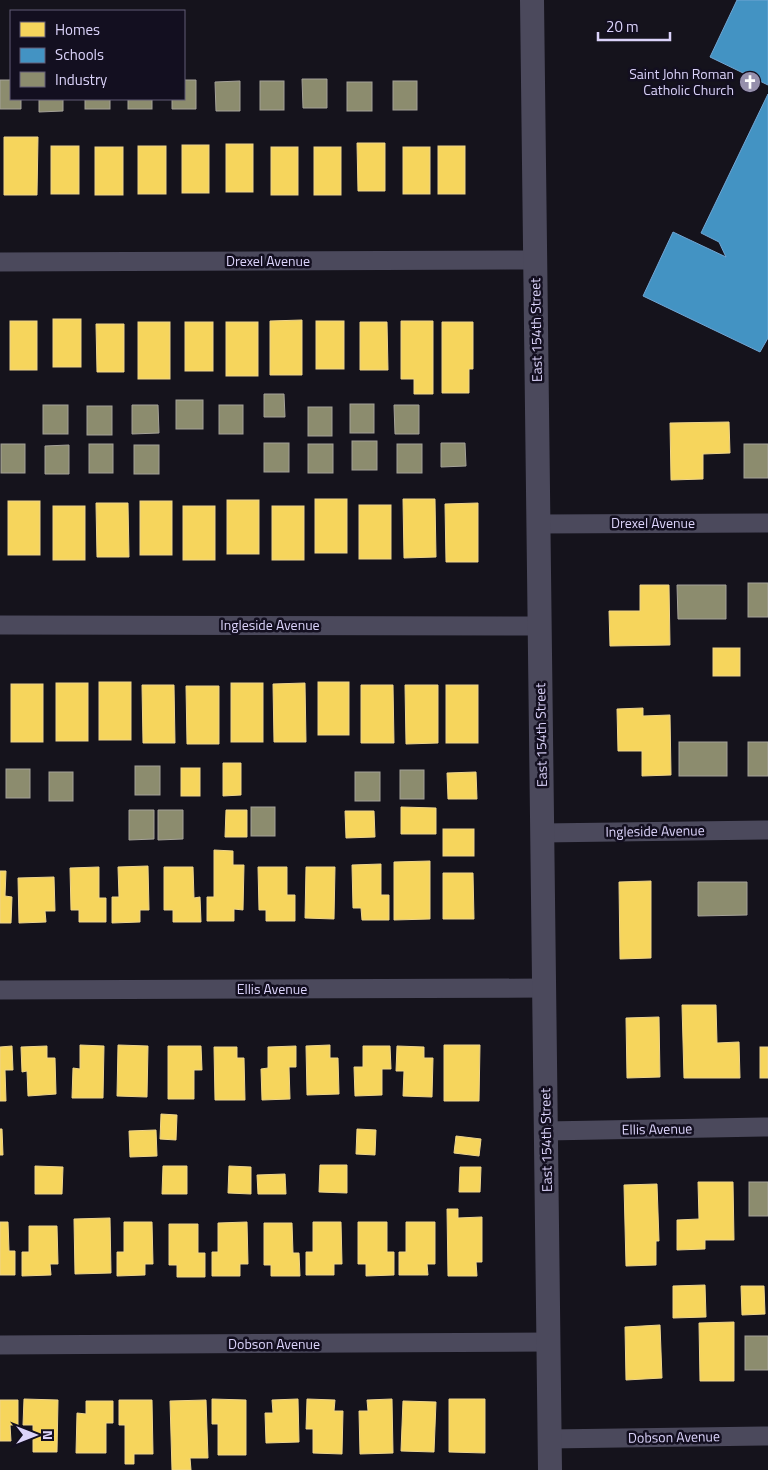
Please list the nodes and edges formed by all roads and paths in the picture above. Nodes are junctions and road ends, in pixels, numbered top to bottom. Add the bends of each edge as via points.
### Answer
1 (532, 0) edge
2 (536, 260) junction
3 (0, 262) edge
4 (768, 523) edge
5 (539, 524) junction
6 (0, 625) edge
7 (540, 626) junction
8 (768, 830) edge
9 (542, 833) junction
10 (544, 988) junction
11 (0, 990) edge
12 (768, 1127) edge
13 (546, 1131) junction
14 (548, 1342) junction
15 (0, 1345) edge
16 (768, 1436) edge
17 (550, 1439) junction
18 (550, 1470) edge

1 - 2 street, East 154th Street
2 - 3 street, Drexel Avenue
2 - 5 street, East 154th Street
4 - 5 street, Drexel Avenue
5 - 7 street, East 154th Street
6 - 7 street, Ingleside Avenue
7 - 9 street, East 154th Street
8 - 9 street, Ingleside Avenue
9 - 10 street, East 154th Street
10 - 11 street, Ellis Avenue
10 - 13 street, East 154th Street
12 - 13 street, Ellis Avenue
13 - 14 street, East 154th Street
14 - 15 street, Dobson Avenue
14 - 17 street, East 154th Street
16 - 17 street, Dobson Avenue
17 - 18 street, East 154th Street

